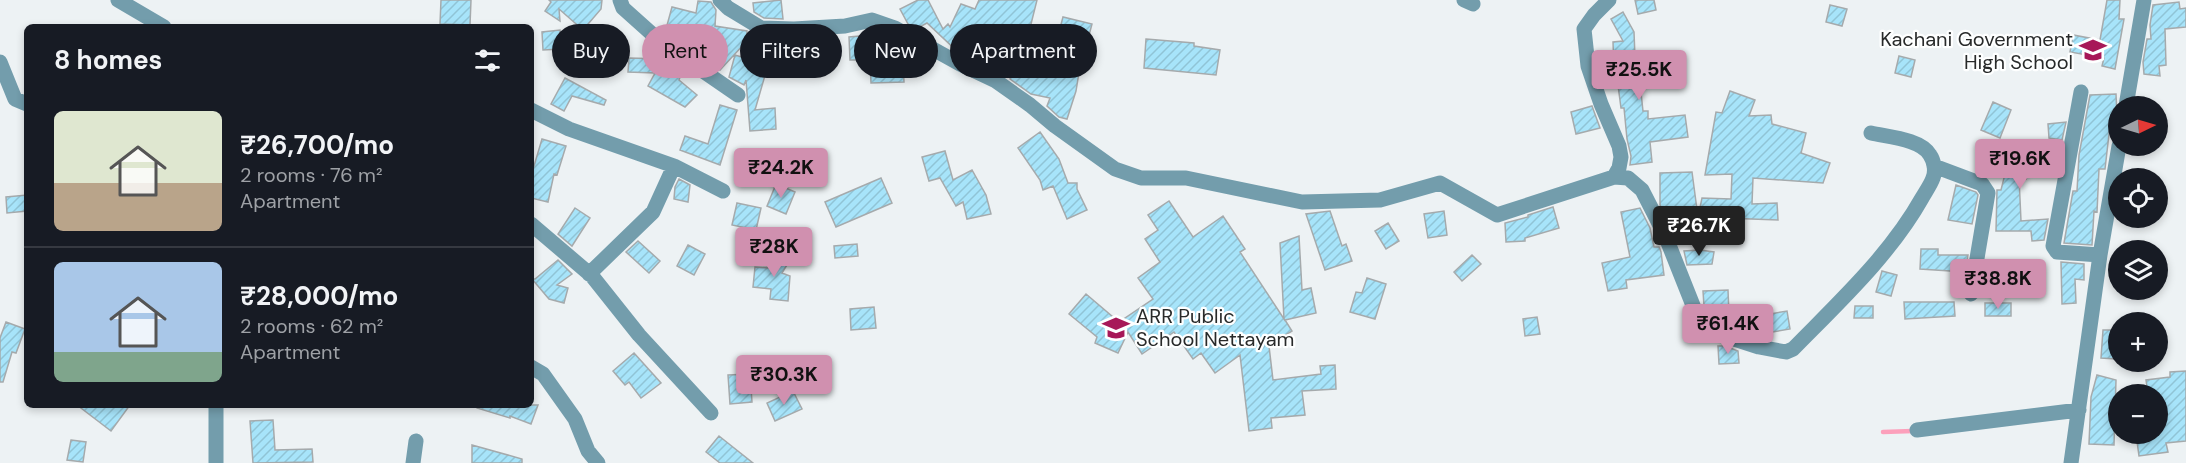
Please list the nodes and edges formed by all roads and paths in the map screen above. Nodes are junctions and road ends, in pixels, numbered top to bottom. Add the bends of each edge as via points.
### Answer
1 (118, 0) edge
2 (620, 0) edge
3 (720, 0) edge
4 (1609, 0) edge
5 (2144, 0) edge
6 (159, 24) edge
7 (0, 62) edge
8 (2081, 92) dead end
9 (738, 95) dead end
10 (2128, 96) edge
11 (14, 100) edge
12 (534, 112) edge
13 (1871, 133) dead end
14 (2117, 156) edge
15 (674, 166) junction
16 (1934, 166) junction
17 (1614, 177) junction
18 (723, 191) dead end
19 (534, 227) edge
20 (2100, 255) junction
21 (589, 274) junction
22 (1971, 294) dead end
23 (534, 369) edge
24 (216, 408) edge
25 (2079, 410) junction
26 (711, 413) dead end
27 (1917, 430) dead end
28 (416, 441) dead end
29 (216, 463) edge
30 (413, 463) edge
31 (598, 463) edge
32 (2071, 463) edge

1 - 6 street
2 - 9 street via 623,8 661,42
3 - 17 street via 761,28 845,26 872,20 896,28 996,81 1115,169 1141,178 1186,178 1302,202 1380,200 1440,183 1497,215
4 - 17 street via 1584,29 1588,66 1619,146 1621,157
5 - 10 street
7 - 11 street
8 - 20 street via 2053,246 2057,252
12 - 15 street via 569,129
13 - 16 street via 1913,142 1930,154
14 - 20 street
15 - 18 street
15 - 21 street via 653,212
16 - 17 street via 1934,177 1910,220 1858,282 1793,349 1786,351 1716,333 1700,323 1642,190 1628,178
16 - 22 street via 1982,184 1988,192
19 - 21 street
20 - 25 street
21 - 26 street
23 - 31 street via 543,374 575,419 588,451
24 - 29 street
25 - 27 street
25 - 32 street
28 - 30 street

